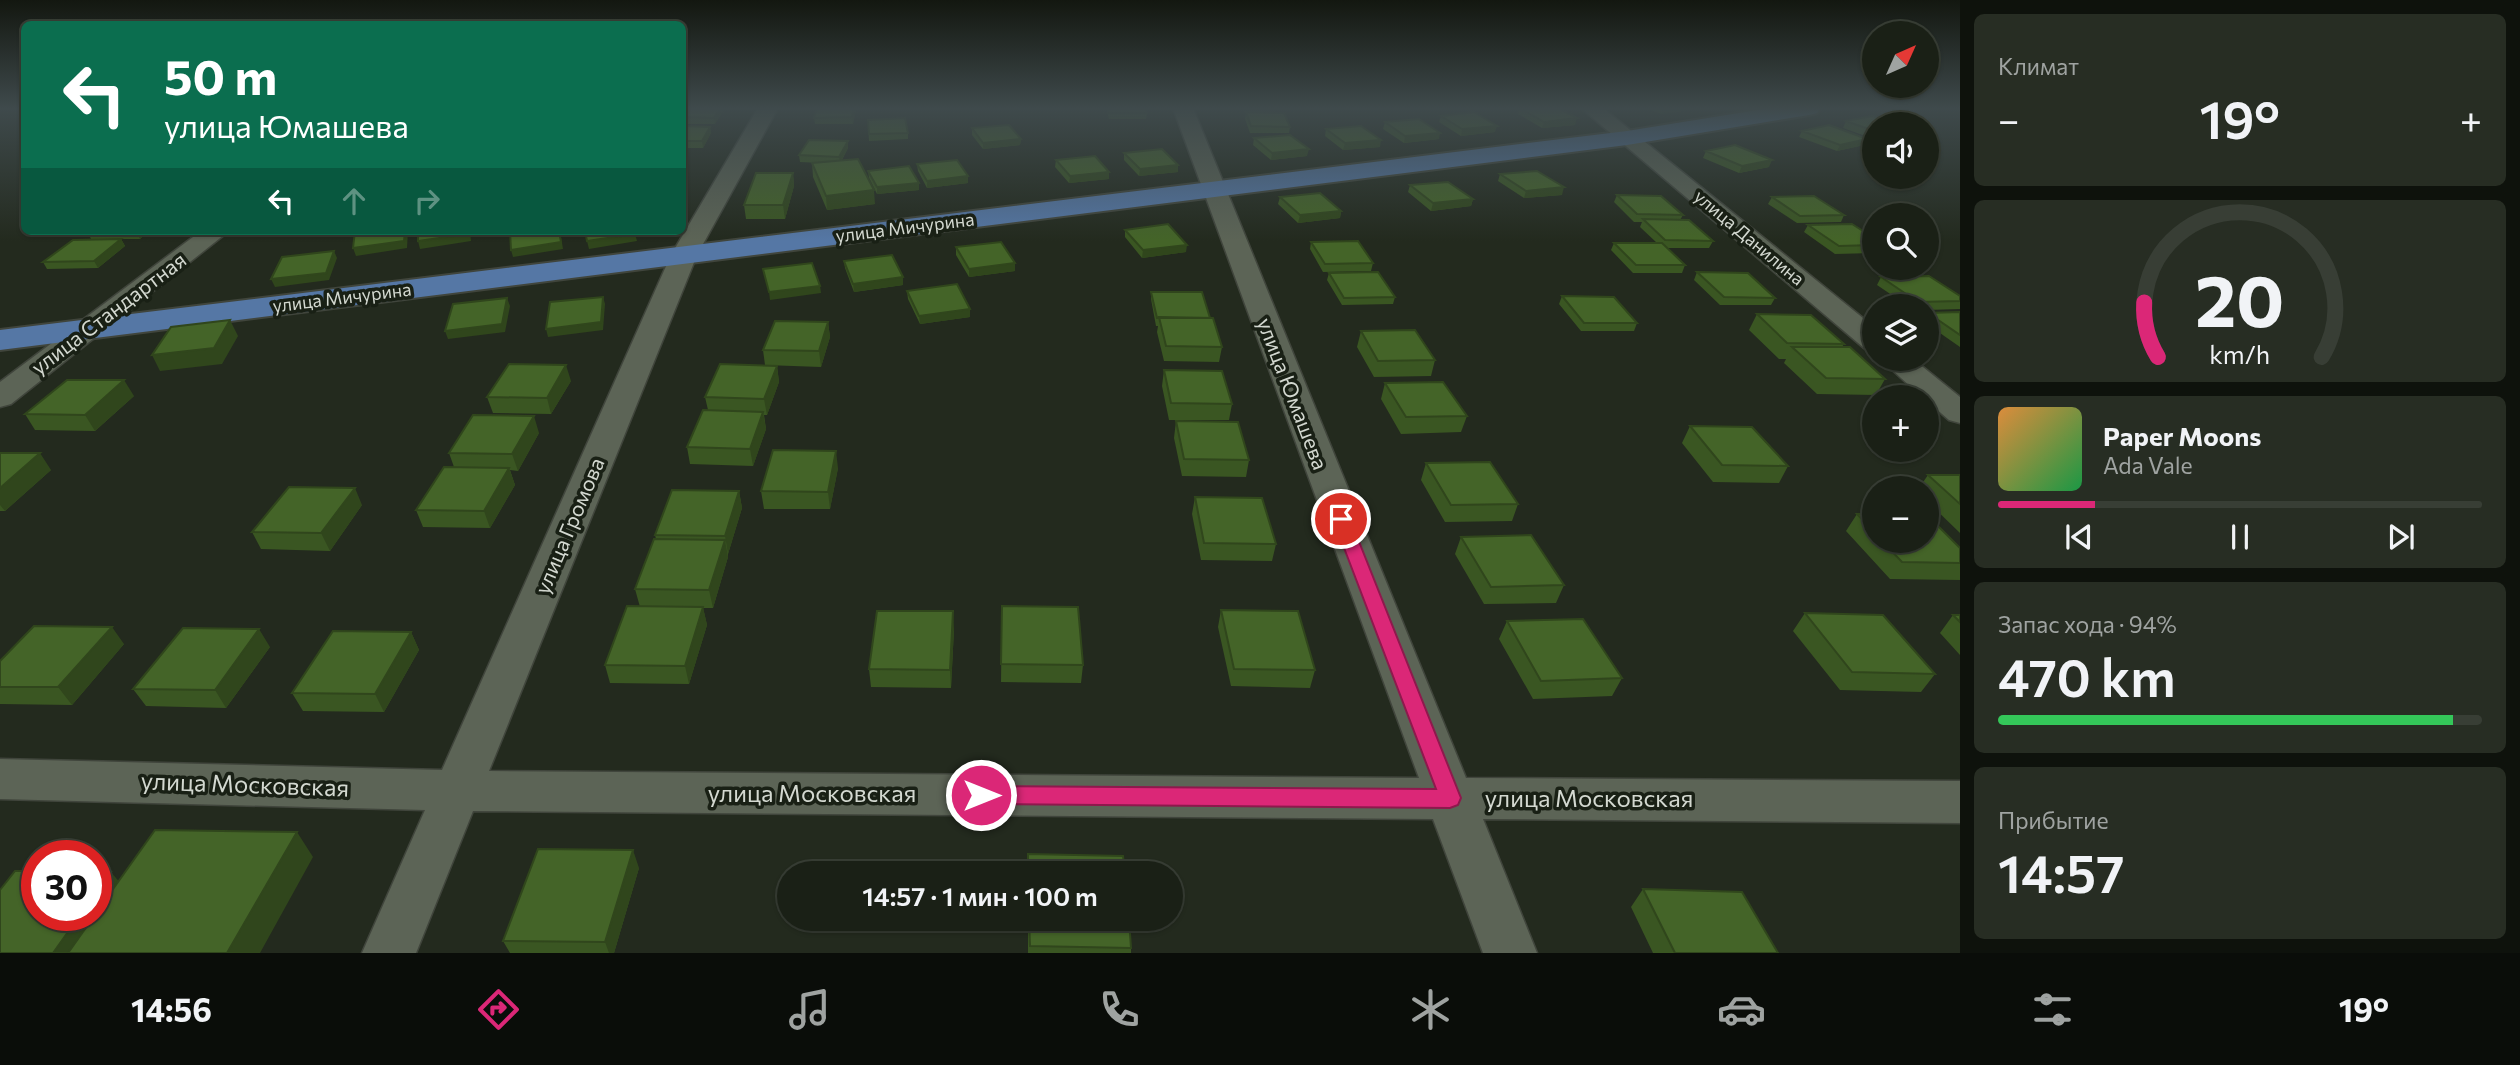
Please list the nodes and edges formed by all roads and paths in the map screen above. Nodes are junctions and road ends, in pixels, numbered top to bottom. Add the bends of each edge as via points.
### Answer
1 (743, 152) edge
2 (1199, 152) edge
3 (1512, 152) edge
4 (1645, 152) edge
5 (1213, 190) junction
6 (212, 235) edge
7 (684, 255) junction
8 (91, 329) junction
9 (1862, 332) edge
10 (0, 340) edge
11 (1909, 371) edge
12 (0, 397) edge
13 (1960, 413) edge
14 (0, 779) edge
15 (458, 791) junction
16 (1450, 798) junction
17 (1960, 802) edge
18 (389, 953) edge
19 (1510, 953) edge

1 - 7 street, улица Громова
2 - 5 street, улица Юмашева
3 - 5 main road, улица Мичурина
4 - 9 street, улица Данилина
5 - 7 main road, улица Мичурина
5 - 16 street, улица Юмашева
6 - 8 street, улица Стандартная
7 - 8 main road, улица Мичурина
7 - 15 street, улица Громова
8 - 10 main road, улица Мичурина
8 - 12 street, улица Стандартная
11 - 13 street
14 - 15 street, улица Московская
15 - 16 street, улица Московская
15 - 18 street, улица Громова
16 - 17 street, улица Московская
16 - 19 street, улица Юмашева

